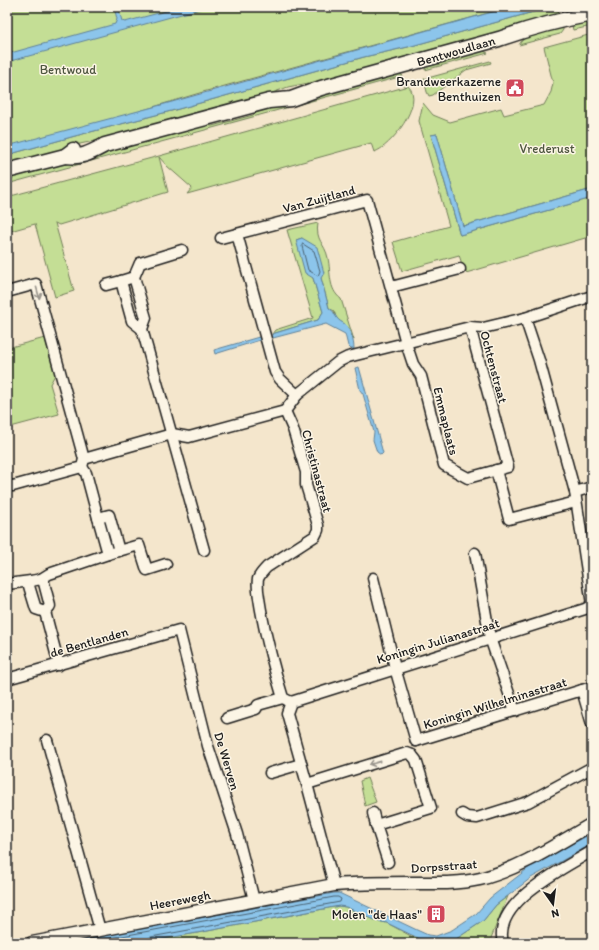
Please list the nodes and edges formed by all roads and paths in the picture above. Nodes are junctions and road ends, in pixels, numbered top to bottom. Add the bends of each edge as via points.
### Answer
1 (592, 14) edge
2 (7, 171) edge
3 (237, 234) junction
4 (221, 238) dead end
5 (182, 250) dead end
6 (460, 269) dead end
7 (134, 277) junction
8 (121, 281) junction
9 (106, 285) dead end
10 (391, 287) junction
11 (7, 292) edge
12 (592, 296) edge
13 (525, 318) junction
14 (470, 326) junction
15 (142, 329) junction
16 (406, 343) junction
17 (297, 395) junction
18 (285, 411) junction
19 (172, 434) junction
20 (83, 463) junction
21 (508, 468) joint
22 (496, 470) junction
23 (7, 485) edge
24 (592, 488) edge
25 (576, 497) junction
26 (98, 518) junction
27 (204, 550) dead end
28 (119, 551) junction
29 (475, 553) dead end
30 (108, 554) junction
31 (166, 564) dead end
32 (373, 578) dead end
33 (36, 580) junction
34 (7, 584) edge
35 (592, 605) edge
36 (44, 612) junction
37 (179, 630) joint
38 (490, 638) junction
39 (59, 664) junction
40 (395, 668) junction
41 (7, 679) edge
42 (592, 687) edge
43 (582, 690) junction
44 (287, 700) junction
45 (515, 711) junction
46 (227, 718) dead end
47 (592, 724) edge
48 (46, 740) dead end
49 (416, 741) junction
50 (412, 755) junction
51 (301, 764) junction
52 (270, 773) dead end
53 (592, 774) edge
54 (307, 784) junction
55 (373, 813) dead end
56 (462, 814) dead end
57 (592, 824) edge
58 (376, 825) junction
59 (592, 851) edge
60 (388, 862) dead end
61 (334, 885) junction
62 (254, 900) junction
63 (100, 930) junction
64 (32, 943) edge
65 (503, 943) edge

1 - 2 main road, Bentwoudlaan via 529,29 320,88 291,99 269,101 105,145 87,145 65,156
3 - 4 street, Van Zuijtland
3 - 10 street, Van Zuijtland via 367,200
3 - 17 street via 276,372
5 - 7 street via 140,263
6 - 10 street
7 - 8 street
7 - 15 street via 146,318
8 - 9 street
8 - 15 street via 132,321
10 - 16 street, Van Zuijtland
11 -> 20 street via 36,284
12 - 13 street, Ochtenstraat
13 - 14 street, Ochtenstraat via 483,328
13 - 25 street
14 - 16 street
14 - 21 street, Ochtenstraat
15 - 19 street
16 - 17 street via 338,362
16 - 22 street, Emmaplaats via 413,364 422,376 444,465 468,478
17 - 18 street
18 - 19 street via 189,437
18 - 44 street, Christinastraat via 306,472 306,485 318,525 315,536 267,567 258,579 260,606 270,652
19 - 20 street
19 - 27 street
20 - 23 street via 13,486
20 - 26 street
21 - 22 street, Emmaplaats
22 - 25 street via 509,519
24 - 25 street
25 - 35 street
26 - 28 street via 109,515
26 - 30 street
28 - 30 street
28 - 31 street via 139,545 146,570
29 - 38 street
30 - 33 street
32 - 40 street
33 - 34 street
33 - 36 street via 44,583 50,606
33 - 36 street via 29,586 36,609
35 - 38 street, Koningin Julianastraat
36 - 39 street
37 - 39 street, de Bentlanden
37 - 62 street, De Werven via 208,746 237,834
38 - 40 street, Koningin Julianastraat
38 - 45 street
39 - 41 street, de Bentlanden
40 - 44 street, Koningin Julianastraat
40 - 49 street
42 - 43 street, Koningin Wilhelminastraat
43 - 45 street, Koningin Wilhelminastraat
43 - 47 street, Koningin Wilhelminastraat
44 - 46 street via 258,705 256,709
44 - 51 street, Christinastraat via 287,713
45 - 49 street, Koningin Wilhelminastraat
48 - 63 street
49 - 50 street
50 -> 54 street via 407,753
50 - 58 street via 416,760 431,808
51 - 52 street
51 - 54 street, Christinastraat
53 - 56 street via 589,769 528,802 477,818
54 - 61 street, Christinastraat
55 - 58 street
57 - 61 street, Dorpsstraat via 537,855 480,879 445,883
58 - 60 street
59 - 65 street via 520,898 510,909 503,925
61 - 62 street, Heerewegh
62 - 63 street, Heerewegh
63 - 64 street, Heerewegh

